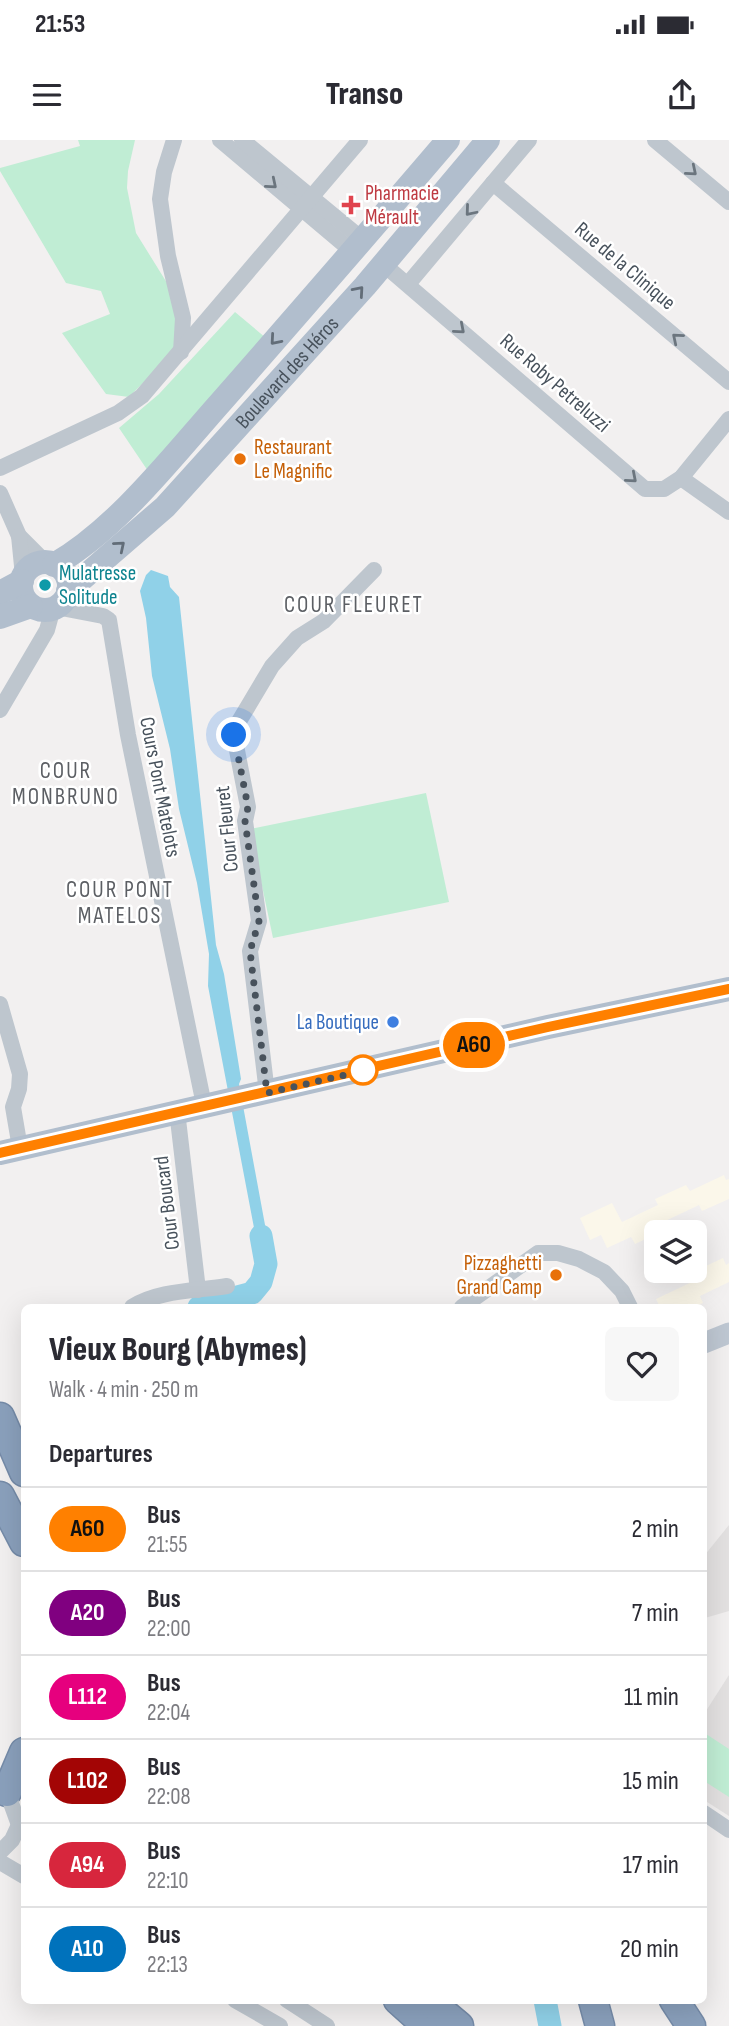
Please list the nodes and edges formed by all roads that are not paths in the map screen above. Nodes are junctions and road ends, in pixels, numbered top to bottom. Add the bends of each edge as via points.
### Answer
1 (174, 140) edge
2 (220, 140) edge
3 (242, 140) edge
4 (360, 140) edge
5 (448, 140) edge
6 (488, 140) edge
7 (529, 140) edge
8 (655, 140) edge
9 (493, 183) junction
10 (729, 202) edge
11 (307, 203) junction
12 (358, 246) junction
13 (382, 263) junction
14 (408, 284) junction
15 (181, 352) junction
16 (729, 382) edge
17 (729, 419) edge
18 (0, 468) edge
19 (681, 478) junction
20 (0, 493) edge
21 (729, 512) edge
22 (19, 536) junction
23 (50, 564) junction
24 (374, 570) dead end
25 (22, 579) junction
26 (0, 593) edge
27 (52, 606) junction
28 (0, 617) edge
29 (0, 710) edge
30 (729, 989) edge
31 (0, 1004) edge
32 (259, 1094) junction
33 (212, 1104) junction
34 (177, 1111) junction
35 (10, 1150) edge
36 (227, 1286) dead end
37 (198, 1290) junction
38 (136, 1304) edge
39 (466, 1304) edge
40 (628, 1304) edge
41 (729, 1333) edge
42 (707, 1342) edge
43 (0, 1417) edge
44 (0, 1448) edge
45 (21, 1465) edge
46 (12, 1498) edge
47 (21, 1524) edge
48 (21, 1531) edge
49 (21, 1758) edge
50 (2, 1794) edge
51 (707, 1815) edge
52 (21, 1822) edge
53 (729, 1830) edge
54 (18, 1844) edge
55 (0, 1852) edge
56 (0, 1862) edge
57 (21, 1874) edge
58 (242, 2004) edge
59 (293, 2004) edge
60 (402, 2004) edge
61 (433, 2004) edge
62 (443, 2004) edge
63 (594, 2004) edge
64 (601, 2004) edge
65 (677, 2004) edge
66 (280, 2026) edge
67 (327, 2026) edge
68 (427, 2026) edge
69 (460, 2026) edge
70 (601, 2026) edge
71 (691, 2026) edge

1 - 15 street via 160,199 184,318
2 -> 11 street
3 - 11 street
4 - 11 street
5 - 12 main road, Boulevard des Héros
6 - 13 main road, Boulevard des Héros
7 - 9 street
8 -> 10 street
9 -> 14 street
16 -> 9 street, Rue de la Clinique
11 - 12 street
11 - 15 street
12 -> 23 main road, Boulevard des Héros via 155,477 90,541
13 - 14 street, Rue Roby Petreluzzi
27 -> 13 main road, Boulevard des Héros via 165,507
14 -> 19 street, Rue Roby Petreluzzi via 645,489 664,489
15 - 18 street via 142,396 118,413
17 - 19 street
19 - 21 street
20 - 22 street
22 - 23 street
22 - 25 street
23 - 25 main road via 32,566
23 - 27 main road via 64,573 68,583
24 - 32 street, Cour Fleuret via 272,666 234,735 248,807 245,821 259,921 250,951
25 - 26 main road
25 - 27 main road via 23,596
27 - 28 main road, Boulevard des Héros
27 - 29 street via 24,674
27 - 33 street, Cours Pont Matelots via 109,620 128,735
30 - 32 main road
31 - 35 street via 20,1074
32 - 33 main road
33 - 34 main road
34 - 35 main road
34 - 37 street, Cour Boucard
36 - 37 street
37 - 38 street
39 - 40 street via 538,1254 558,1253 604,1272
41 - 42 main road
43 - 45 highway
44 - 46 highway
46 - 47 highway
46 - 48 highway
49 - 50 highway
50 - 52 street
51 - 53 street
54 - 55 street
56 - 57 street
58 - 66 street
59 - 67 street
60 - 68 highway
61 - 69 highway
62 - 69 highway
63 - 70 highway
64 - 70 main road
65 - 71 highway

